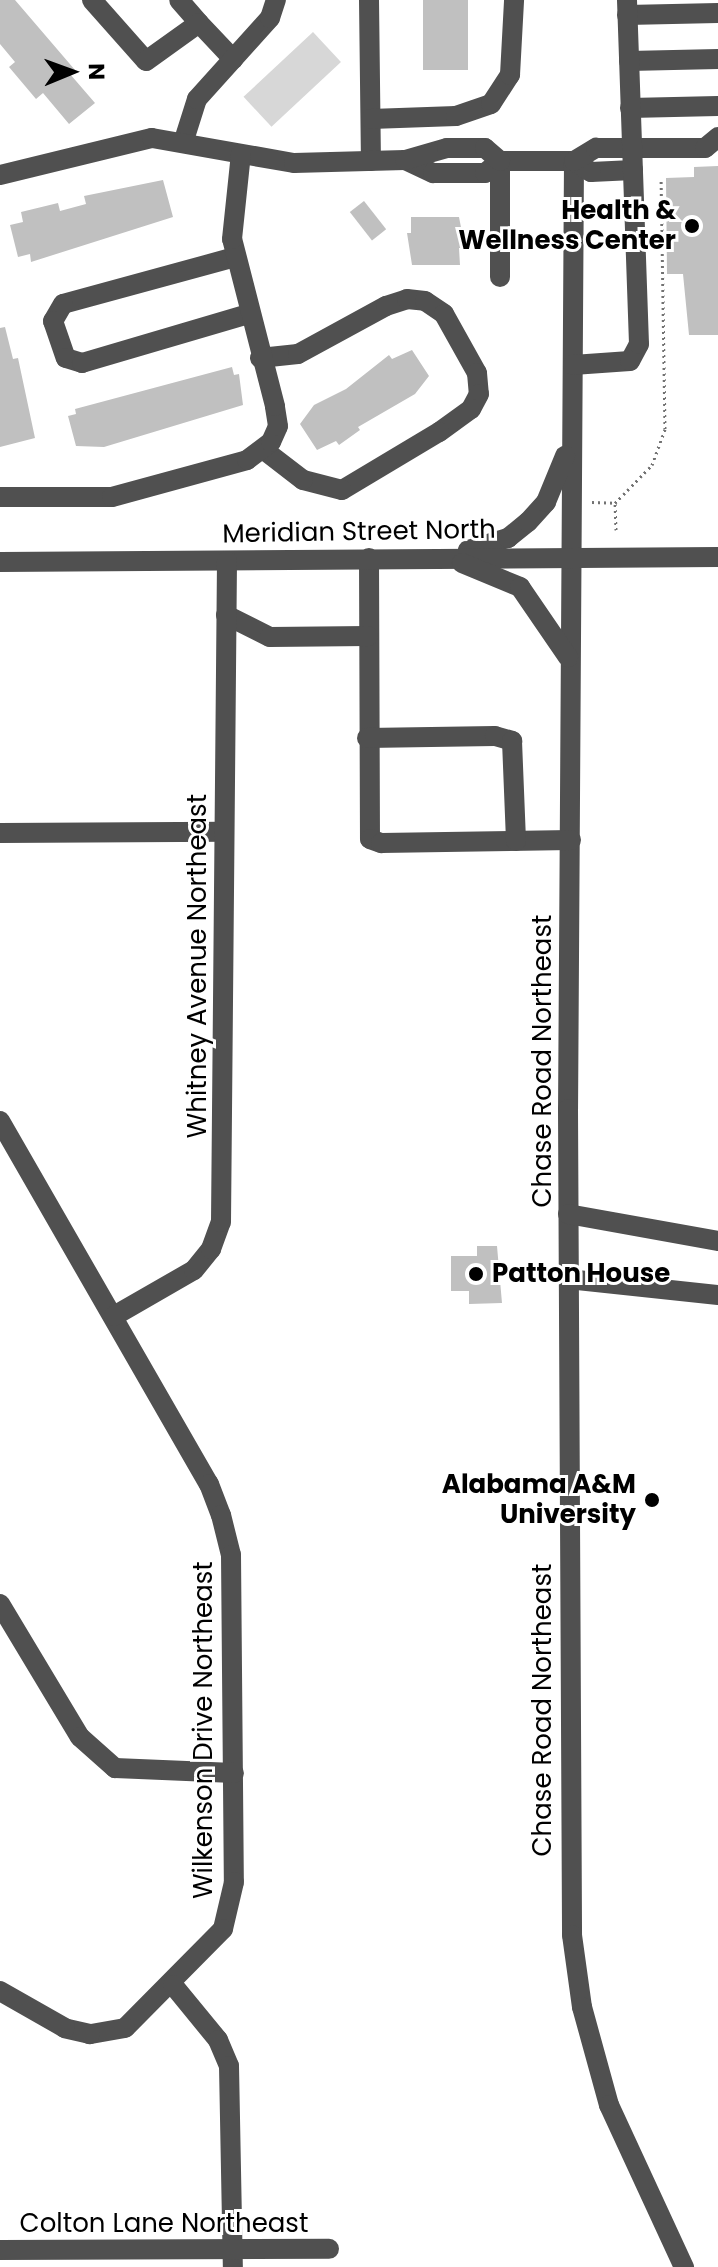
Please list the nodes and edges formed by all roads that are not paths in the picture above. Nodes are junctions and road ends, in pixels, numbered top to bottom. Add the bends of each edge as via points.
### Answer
1 (92, 0) edge
2 (179, 0) edge
3 (276, 0) edge
4 (369, 0) edge
5 (514, 0) edge
6 (627, 8) edge
7 (718, 13) edge
8 (199, 23) junction
9 (233, 59) junction
10 (718, 59) edge
11 (629, 61) junction
12 (718, 106) edge
13 (630, 108) junction
14 (371, 119) junction
15 (718, 137) edge
16 (184, 140) junction
17 (241, 154) junction
18 (633, 160) junction
19 (371, 161) junction
20 (500, 161) junction
21 (574, 161) junction
22 (0, 175) edge
23 (235, 257) junction
24 (500, 277) dead end
25 (248, 314) junction
26 (260, 358) junction
27 (573, 365) junction
28 (571, 437) junction
29 (264, 450) junction
30 (0, 497) edge
31 (570, 555) junction
32 (443, 557) junction
33 (718, 557) edge
34 (369, 558) junction
35 (227, 561) junction
36 (0, 562) edge
37 (226, 615) junction
38 (368, 636) junction
39 (568, 658) junction
40 (367, 738) junction
41 (224, 832) junction
42 (0, 833) edge
43 (571, 840) junction
44 (516, 841) junction
45 (0, 1121) edge
46 (568, 1214) junction
47 (718, 1241) edge
48 (568, 1279) junction
49 (718, 1295) edge
50 (114, 1316) junction
51 (0, 1604) edge
52 (234, 1773) junction
53 (173, 1985) junction
54 (0, 1991) edge
55 (329, 2249) dead end
56 (0, 2250) edge
57 (233, 2258) edge
58 (684, 2267) edge

1 - 8 street via 146,61
2 - 8 street
3 - 9 street via 270,18
4 - 14 street
5 - 14 street via 510,75 491,104 456,116
6 - 7 street
6 - 11 street
8 - 9 street
9 - 16 street via 197,99
10 - 11 street
11 - 13 street
12 - 13 street
13 - 18 street
14 - 19 street
15 - 18 street via 705,148
16 - 17 street
16 - 22 street via 129,142
17 - 19 street via 294,163
17 - 23 street via 232,216
18 - 21 street via 591,172
18 - 27 street via 636,354 619,364
19 - 20 street via 405,160 447,148 485,148
20 - 21 street
20 - 24 street
21 - 27 street
23 - 25 street
23 - 25 street via 63,304 53,321 66,358 82,363
25 - 26 street
26 - 29 street via 278,426
26 - 29 street via 298,354 386,306 407,299 425,301 444,314 477,373 479,394 471,409 439,432 342,490 303,480
27 - 28 street
28 - 31 street, Chase Road Northeast
28 - 32 street via 558,480 528,522 508,538
29 - 30 street via 247,460 112,497
31 - 32 street, Meridian Street North
31 - 33 street, Meridian Street North
31 - 39 street, Chase Road Northeast
32 - 34 street, Meridian Street North
32 - 39 street via 494,572 520,587
34 - 35 street, Meridian Street North
34 - 38 street
35 - 36 street, Meridian Street North
35 - 37 street, Whitney Avenue Northeast
37 - 38 street via 270,637
37 - 41 street, Whitney Avenue Northeast
38 - 40 street
39 - 43 street, Chase Road Northeast
40 - 44 street via 495,736 512,741
40 - 44 street via 370,839
41 - 42 street
41 - 50 street, Whitney Avenue Northeast via 221,1222 211,1249 194,1270
43 - 44 street
43 - 46 street, Chase Road Northeast
45 - 50 street, Wilkenson Drive Northeast
46 - 47 street
46 - 48 street, Chase Road Northeast
48 - 49 street
48 - 58 street, Chase Road Northeast via 569,1841 576,1973 609,2105
50 - 52 street, Wilkenson Drive Northeast via 221,1515 231,1555
51 - 52 street via 80,1737 115,1768
52 - 53 street, Wilkenson Drive Northeast via 230,1913 201,1957
53 - 54 street, Wilkenson Drive Northeast via 125,2028 90,2034 65,2028
53 - 57 street via 218,2040 229,2066
55 - 57 street, Colton Lane Northeast
56 - 57 street, Colton Lane Northeast

